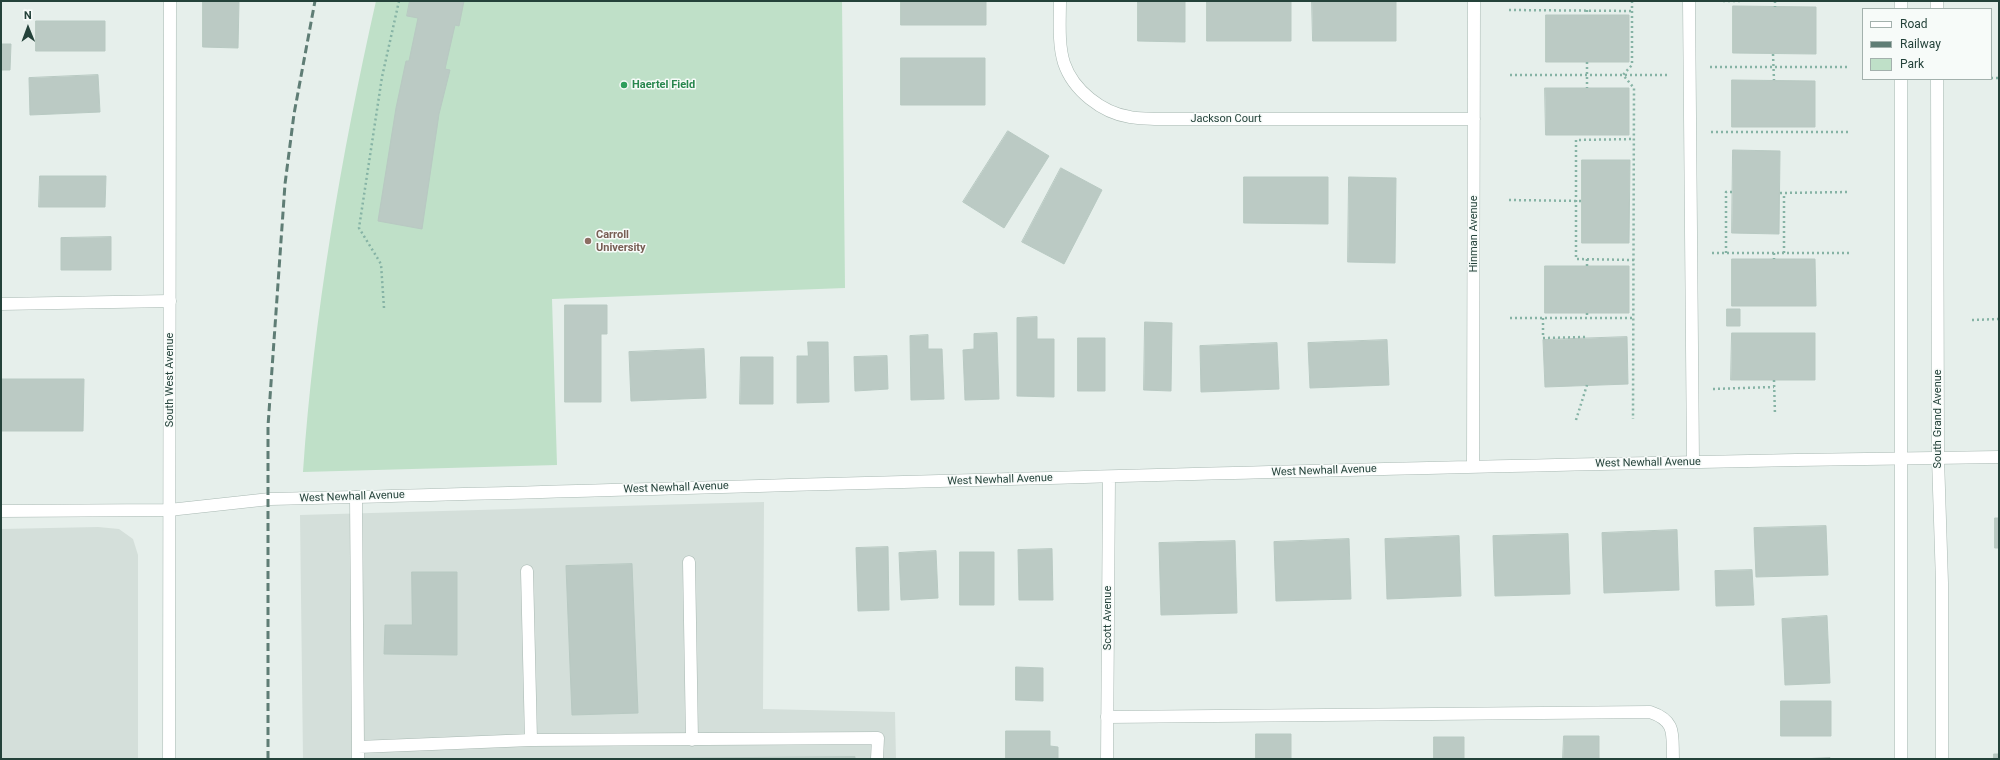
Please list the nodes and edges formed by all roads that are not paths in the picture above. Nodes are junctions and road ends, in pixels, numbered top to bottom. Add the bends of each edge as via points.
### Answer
1 (170, 1) edge
2 (1060, 1) edge
3 (1474, 1) edge
4 (1689, 1) edge
5 (1901, 80) edge
6 (1938, 80) edge
7 (1474, 119) junction
8 (170, 301) junction
9 (1, 304) edge
10 (1901, 457) junction
11 (1999, 457) edge
12 (1938, 458) junction
13 (1693, 462) junction
14 (1473, 466) junction
15 (1109, 477) junction
16 (356, 497) junction
17 (169, 510) junction
18 (1, 511) edge
19 (689, 562) dead end
20 (527, 571) dead end
21 (1107, 717) junction
22 (531, 740) junction
23 (692, 740) junction
24 (358, 753) edge
25 (169, 759) edge
26 (877, 759) edge
27 (1107, 759) edge
28 (1673, 759) edge
29 (1901, 759) edge
30 (1942, 759) edge

1 - 8 street, South West Avenue
2 - 7 street, Jackson Court via 1064,63 1075,84 1105,108 1130,117
3 - 7 street, Hinman Avenue
4 - 13 street
5 - 10 street
6 - 12 street, South Grand Avenue
7 - 14 street, Hinman Avenue
8 - 9 street
8 - 17 street, South West Avenue
10 - 12 street, West Newhall Avenue
10 - 13 street, West Newhall Avenue
10 - 29 street
11 - 12 street, West Newhall Avenue
12 - 30 street, South Grand Avenue via 1942,583
13 - 14 street, West Newhall Avenue
14 - 15 street, West Newhall Avenue
15 - 16 street, West Newhall Avenue
15 - 21 street, Scott Avenue
16 - 17 street, West Newhall Avenue via 270,499
16 - 24 street
17 - 18 street, West Newhall Avenue
17 - 25 street, South West Avenue
19 - 23 street
20 - 22 street
21 - 27 street, Scott Avenue
21 - 28 street via 1650,712 1661,715 1672,730
22 - 23 street
22 - 24 street
23 - 26 street via 878,738

